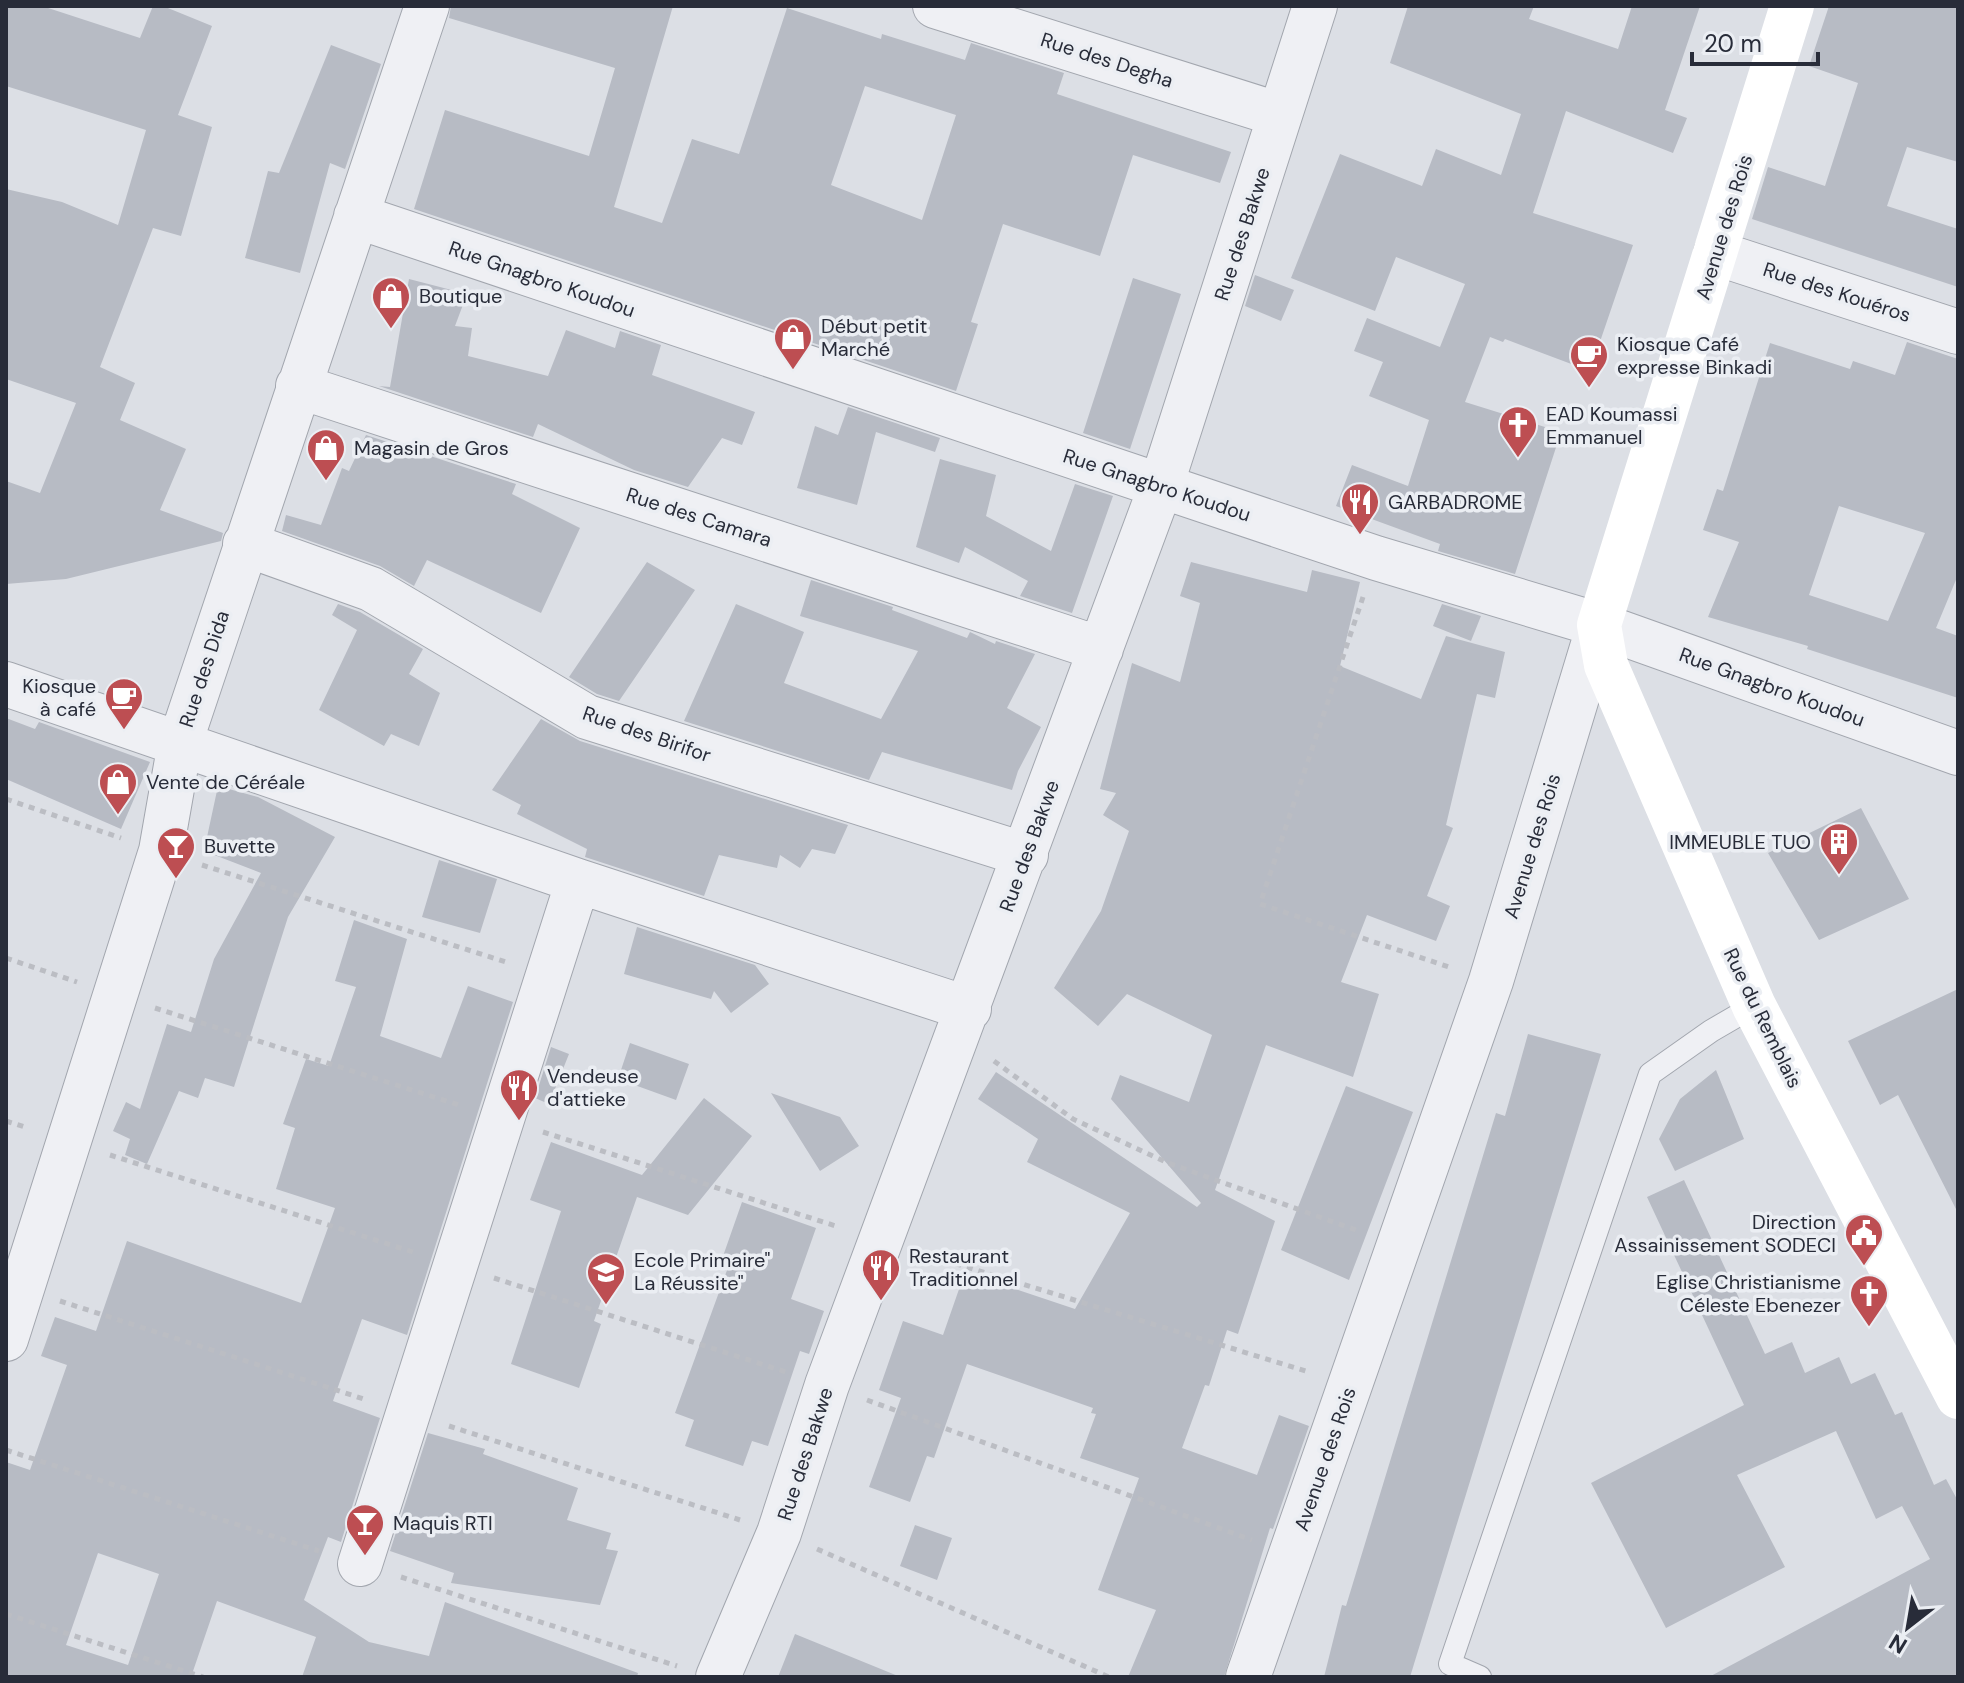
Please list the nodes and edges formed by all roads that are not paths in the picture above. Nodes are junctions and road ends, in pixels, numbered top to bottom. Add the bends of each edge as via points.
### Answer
1 (427, 6) edge
2 (935, 6) edge
3 (1315, 6) edge
4 (1792, 6) edge
5 (1280, 115) junction
6 (356, 216) junction
7 (1716, 253) junction
8 (1958, 332) edge
9 (298, 386) junction
10 (1161, 486) junction
11 (245, 544) junction
12 (1599, 625) junction
13 (1101, 649) junction
14 (6, 684) edge
15 (180, 743) junction
16 (1958, 753) edge
17 (1026, 855) junction
18 (578, 881) junction
19 (1754, 1006) junction
20 (964, 1022) junction
21 (6, 1339) edge
22 (1958, 1397) edge
23 (360, 1564) dead end
24 (718, 1677) edge
25 (1248, 1677) edge
26 (1480, 1677) edge

1 - 6 street, Rue des Dida
2 - 5 street, Rue des Degha
3 - 5 street, Rue des Bakwe
4 - 7 street, Avenue des Rois
5 - 10 street, Rue des Bakwe
6 - 9 street, Rue des Dida
6 - 10 street, Rue Gnagbro Koudou
7 - 8 street, Rue des Kouéros
7 - 12 street, Avenue des Rois
9 - 11 street, Rue des Dida
9 - 13 street, Rue des Camara
10 - 12 street, Rue Gnagbro Koudou
10 - 13 street, Rue des Bakwe
11 - 15 street, Rue des Dida
11 - 17 street, Rue des Birifor via 371,589 587,717
12 - 16 street, Rue Gnagbro Koudou
12 - 19 street, Rue du Remblais via 1606,665
12 - 25 street, Avenue des Rois via 1491,981
13 - 17 street, Rue des Bakwe
14 - 15 street
15 - 18 street
15 - 21 street, Rue des Dida via 161,851
17 - 20 street, Rue des Bakwe
18 - 20 street
18 - 23 street
19 - 22 street, Rue du Remblais
19 - 26 lane via 1650,1074 1450,1664
20 - 24 street, Rue des Bakwe via 827,1385 779,1533

